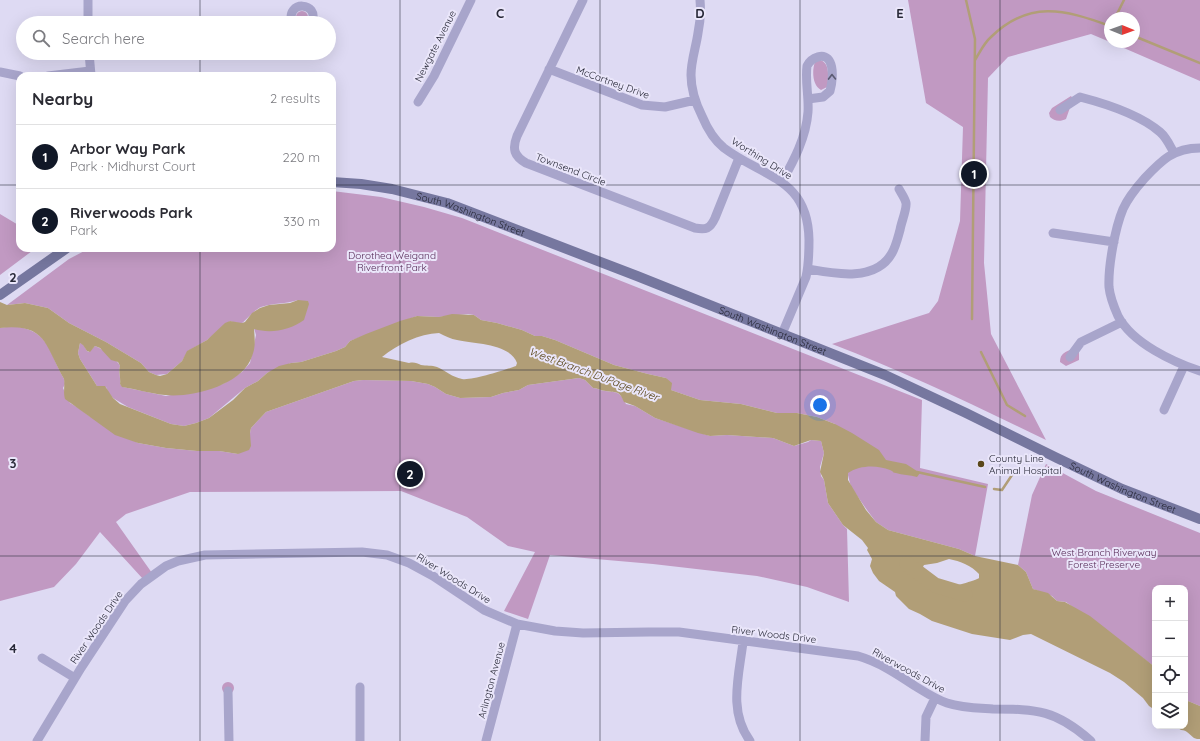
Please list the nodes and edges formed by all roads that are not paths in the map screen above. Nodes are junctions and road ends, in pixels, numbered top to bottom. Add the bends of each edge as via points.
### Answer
1 (88, 0) edge
2 (471, 0) edge
3 (583, 0) edge
4 (700, 0) edge
5 (300, 3) edge
6 (88, 16) edge
7 (291, 16) edge
8 (314, 16) edge
9 (90, 60) edge
10 (549, 69) junction
11 (0, 72) edge
12 (91, 72) edge
13 (16, 75) edge
14 (808, 99) junction
15 (695, 100) junction
16 (418, 102) dead end
17 (1060, 110) dead end
18 (1200, 148) edge
19 (1174, 153) junction
20 (739, 158) junction
21 (336, 182) edge
22 (782, 182) junction
23 (899, 189) dead end
24 (1053, 233) dead end
25 (1114, 242) junction
26 (60, 252) edge
27 (808, 269) junction
28 (0, 295) edge
29 (1122, 322) junction
30 (782, 334) junction
31 (1070, 357) dead end
32 (1184, 366) junction
33 (1200, 371) edge
34 (1164, 410) dead end
35 (1200, 519) edge
36 (517, 624) junction
37 (743, 642) junction
38 (828, 652) joint
39 (42, 658) dead end
40 (75, 678) junction
41 (360, 687) dead end
42 (228, 690) dead end
43 (935, 698) junction
44 (36, 741) edge
45 (229, 741) edge
46 (360, 741) edge
47 (486, 741) edge
48 (750, 741) edge
49 (926, 741) edge
50 (1090, 741) edge

1 - 6 street
2 - 16 street, Newgate Avenue via 434,76
3 - 10 street, Townsend Circle
4 - 15 street, Worthing Drive via 691,76
5 - 7 street
5 - 8 street via 311,10
9 - 12 street
10 - 15 street, McCartney Drive via 642,105 665,107
10 - 20 street, Townsend Circle via 514,143 516,156 526,163 694,228 707,229 716,218
11 - 13 street
14 -> 14 street via 823,97 830,91 831,62 824,57 815,57 807,66
14 - 22 street via 803,138
15 - 20 street, Worthing Drive via 710,133 723,147
17 - 19 street via 1080,97 1116,108 1160,132
18 - 19 street
19 - 25 street via 1158,164 1130,196 1123,209
20 - 22 street, Worthing Drive
21 - 30 main road, South Washington Street via 392,190 447,204
22 - 27 street, Worthing Drive via 795,193 807,218
23 - 27 street via 906,203 898,237 892,254 881,265 860,274 836,274
24 - 25 street
25 - 29 street via 1109,276 1110,288 1114,308
26 - 28 main road
27 - 30 street, Worthing Drive
29 - 31 street via 1080,342
29 - 32 street via 1161,355
30 - 35 main road, South Washington Street via 885,375 1122,489
32 - 33 street
32 - 34 street
36 - 37 street, River Woods Drive via 569,632 693,634
36 - 40 street, River Woods Drive via 484,610 409,563 387,555 362,552 205,555 172,564 141,584 125,602
36 - 47 street, Arlington Avenue
37 - 38 street, River Woods Drive
37 - 48 street via 737,708 742,728
38 - 43 street, Riverwoods Drive via 870,660
39 - 40 street
40 - 44 street, River Woods Drive
41 - 46 street
42 - 45 street
43 - 49 street via 926,717
43 - 50 street, Riverwoods Drive via 962,707 1037,711 1066,722

